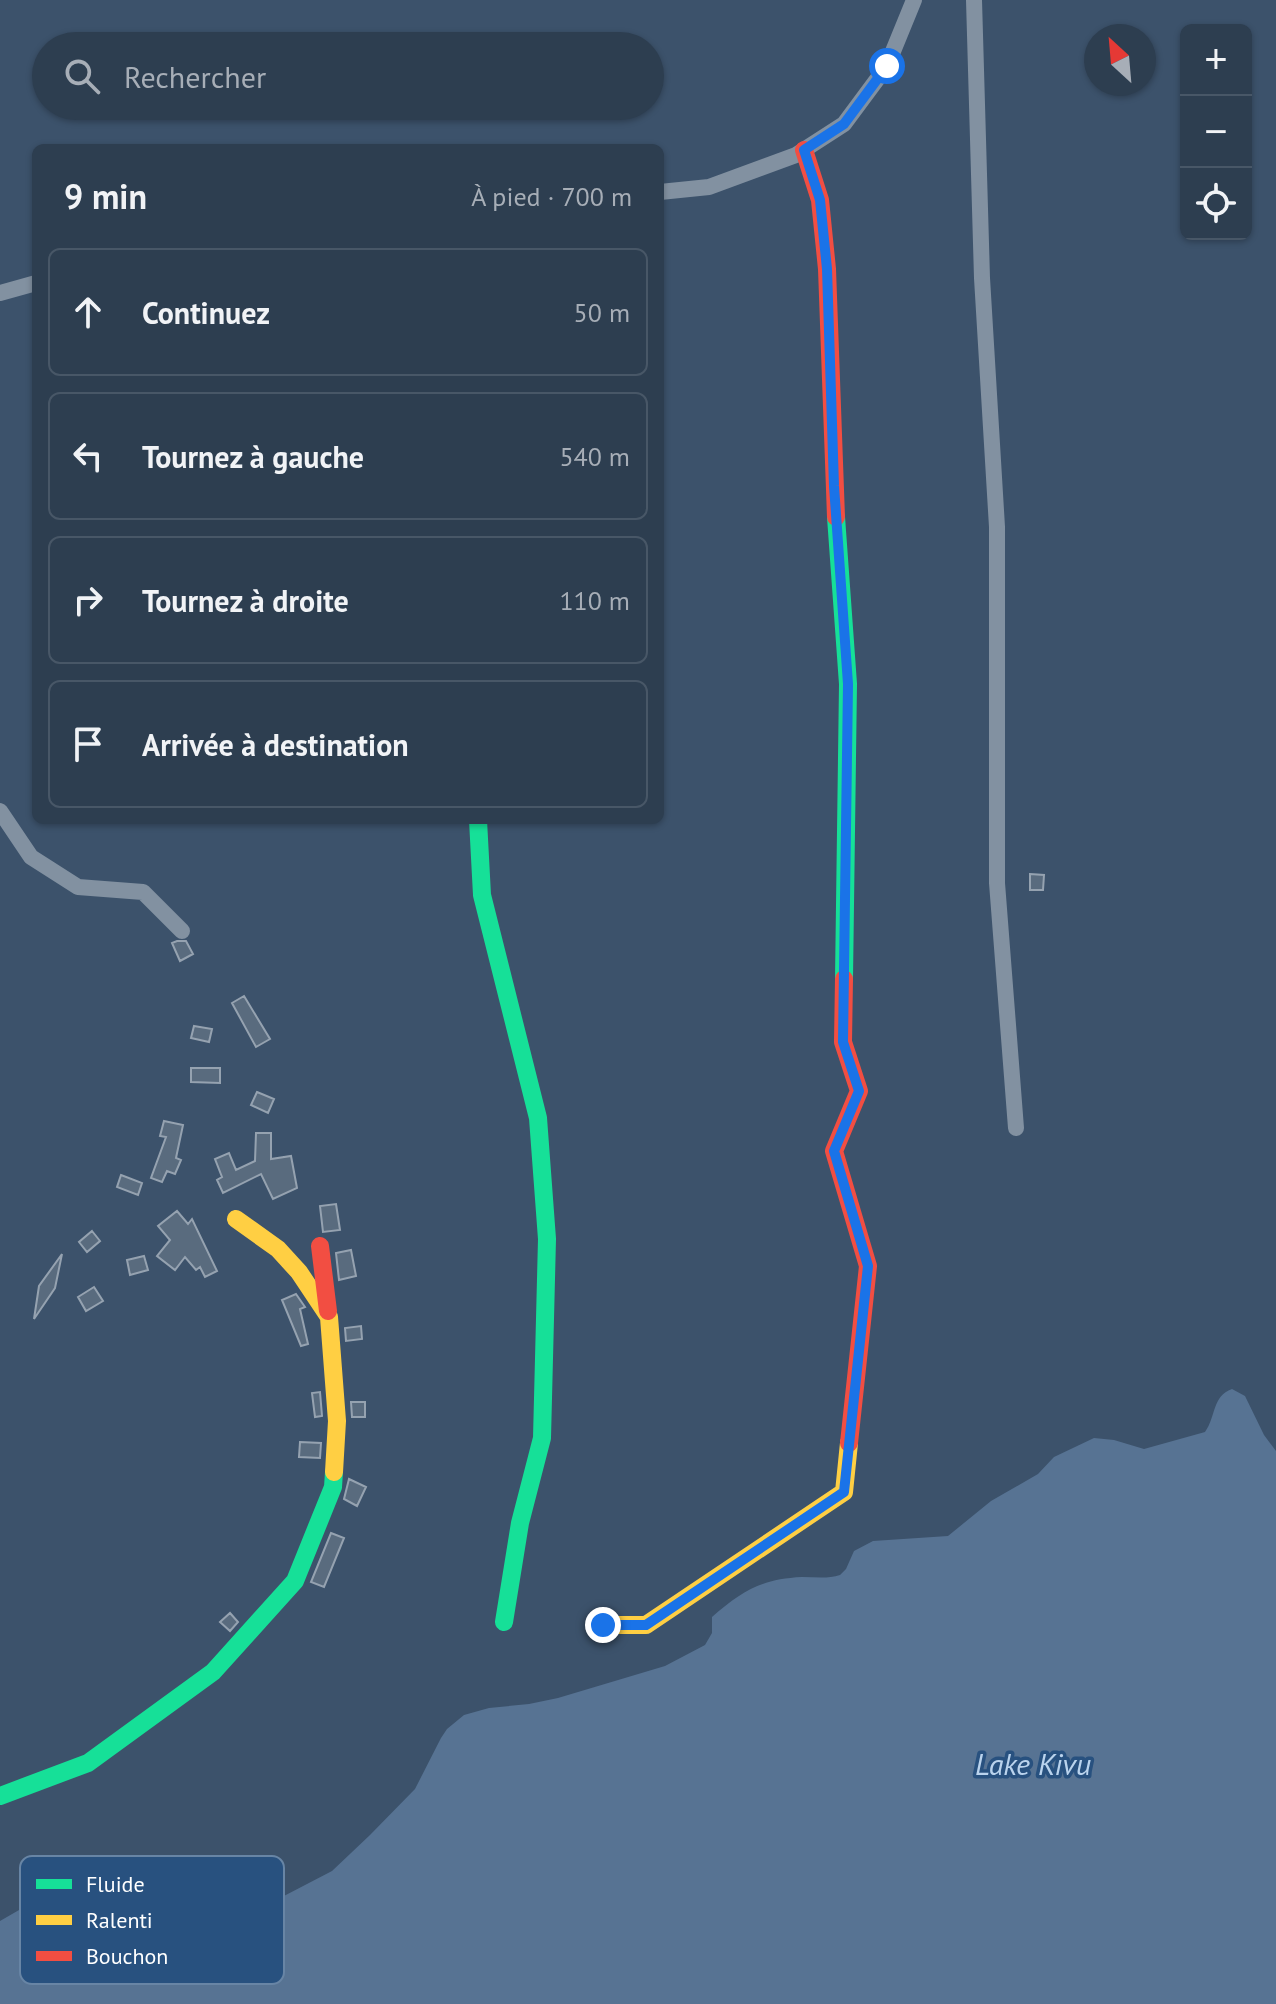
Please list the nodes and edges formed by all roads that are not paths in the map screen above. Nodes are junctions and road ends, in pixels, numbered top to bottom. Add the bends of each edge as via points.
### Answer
1 (914, 0) edge
2 (974, 0) edge
3 (804, 150) junction
4 (664, 192) edge
5 (32, 284) edge
6 (0, 293) edge
7 (0, 811) edge
8 (478, 824) edge
9 (182, 931) dead end
10 (1016, 1128) dead end
11 (236, 1219) dead end
12 (320, 1246) dead end
13 (329, 1317) junction
14 (504, 1622) dead end
15 (603, 1625) dead end
16 (0, 1796) edge

1 - 3 street via 887,66 844,124
2 - 10 street via 982,278 997,527 997,883
3 - 4 street via 709,187
3 - 15 street via 820,200 827,269 848,684 843,1042 859,1091 834,1151 868,1266 844,1492 646,1625
5 - 6 street
7 - 9 street via 31,857 78,887 143,892
8 - 14 street via 482,895 538,1118 547,1239 542,1438 520,1523
11 - 13 street via 278,1249
12 - 13 street
13 - 16 street via 337,1421 333,1487 295,1581 213,1672 113,1745 88,1763

